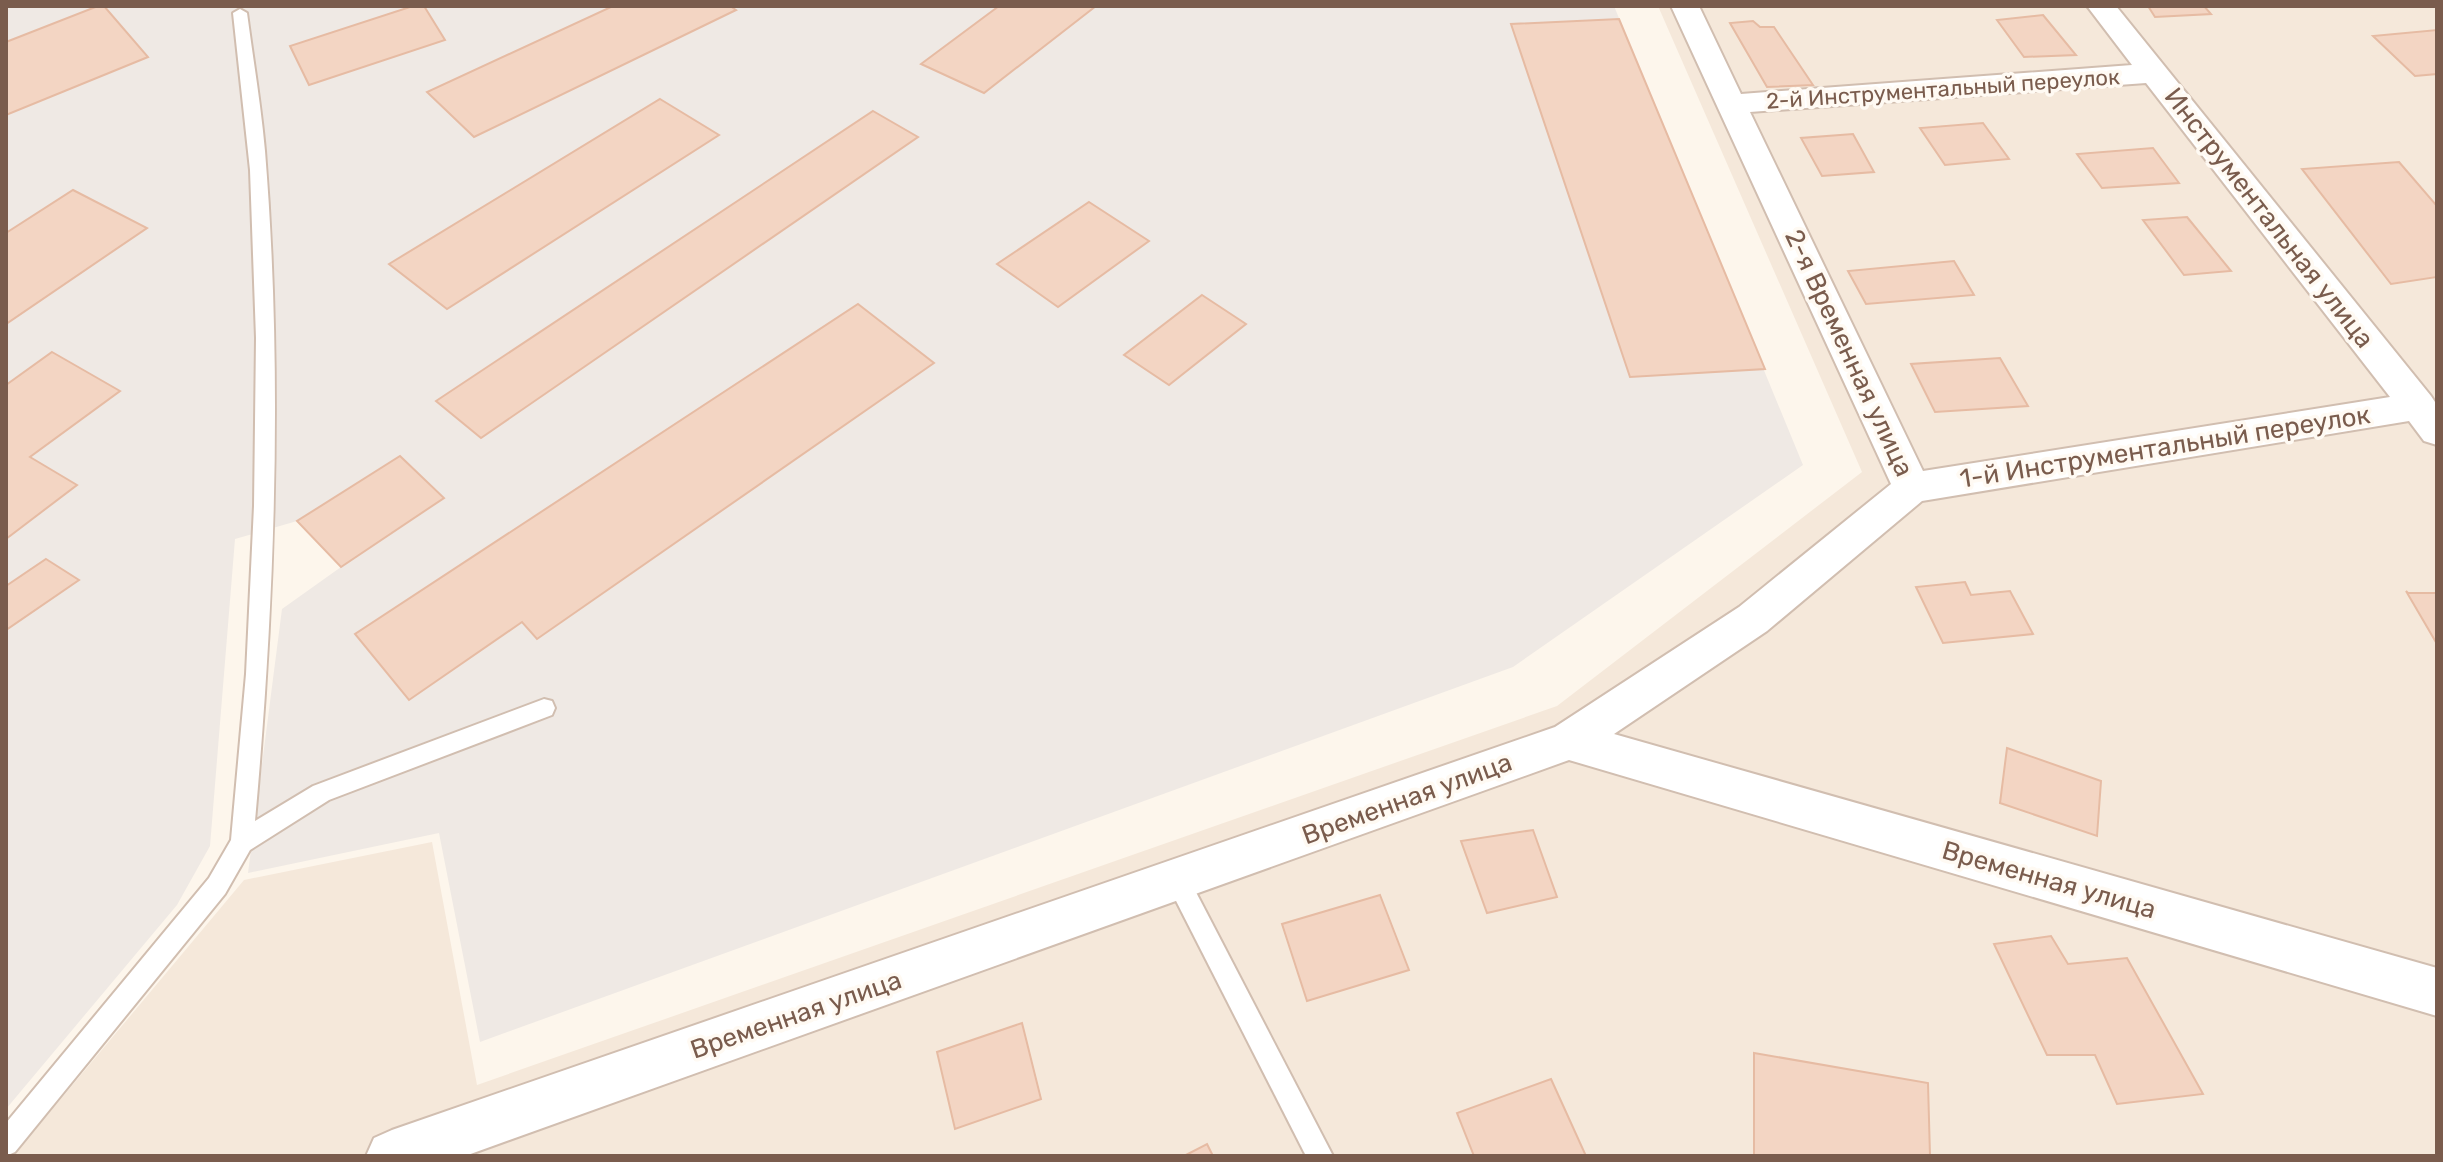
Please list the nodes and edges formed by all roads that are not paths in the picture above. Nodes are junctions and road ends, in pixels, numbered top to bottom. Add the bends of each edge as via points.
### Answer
1 (1685, 6) edge
2 (2101, 6) edge
3 (240, 13) dead end
4 (2154, 73) junction
5 (1732, 104) junction
6 (2427, 418) edge
7 (1912, 488) junction
8 (544, 708) dead end
9 (1569, 741) junction
10 (242, 842) junction
11 (1178, 881) junction
12 (2437, 992) edge
13 (6, 1143) edge
14 (392, 1156) edge
15 (1320, 1156) edge

1 - 5 street, 2-я Временная улица
2 - 4 street, Инструментальная улица
3 - 10 lane via 258,168 266,360 266,531
4 - 5 street, 2-й Инструментальный переулок
4 - 6 street, Инструментальная улица
5 - 7 street, 2-я Временная улица
6 - 7 street, 1-й Инструментальный переулок
7 - 9 street, 2-я Временная улица via 1753,619
8 - 10 lane via 321,793
9 - 11 street, Временная улица
9 - 12 street, Временная улица
10 - 13 lane via 217,886
11 - 14 street, Временная улица
11 - 15 lane

